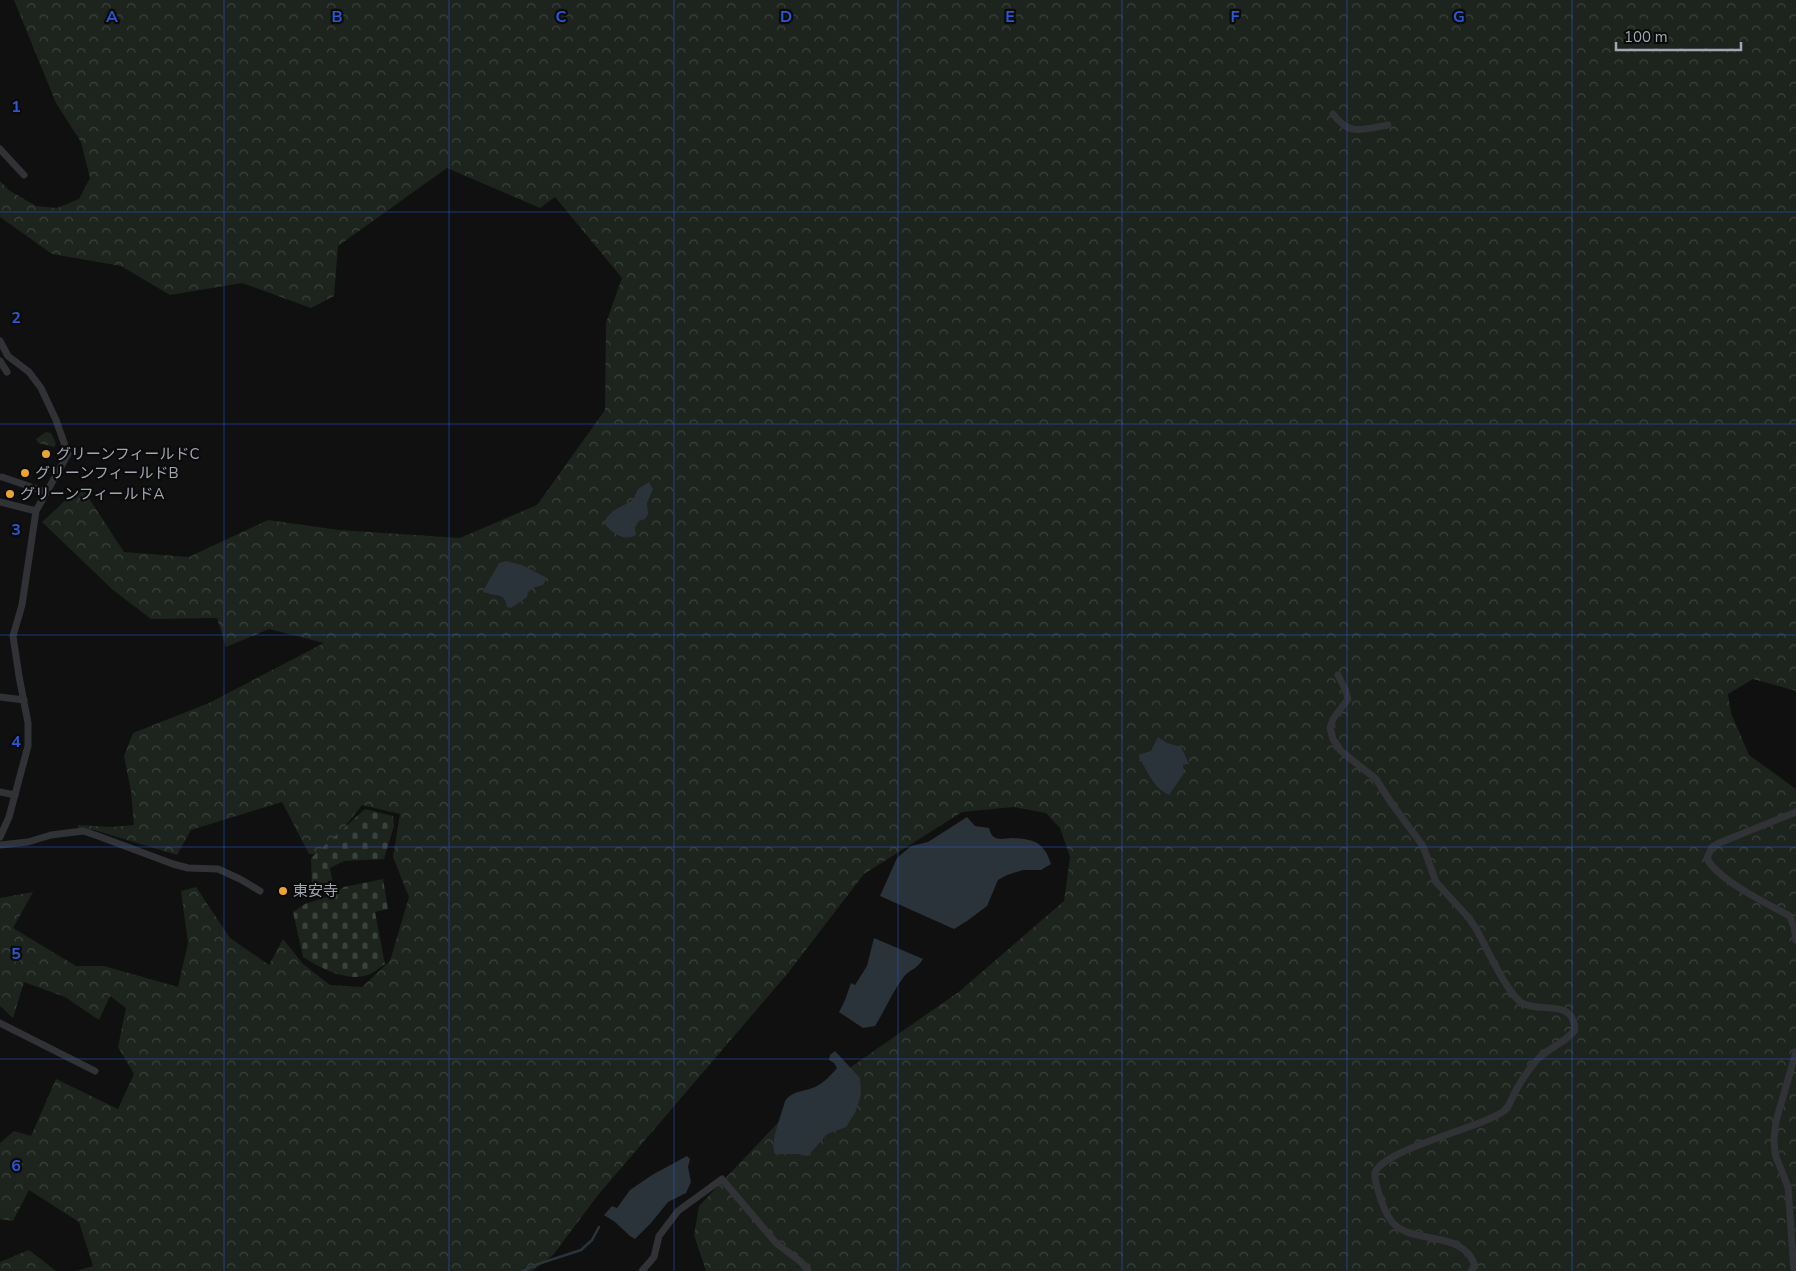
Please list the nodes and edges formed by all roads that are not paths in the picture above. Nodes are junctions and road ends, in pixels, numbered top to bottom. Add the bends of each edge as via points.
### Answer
1 (1333, 114) dead end
2 (1388, 125) dead end
3 (0, 149) edge
4 (24, 174) dead end
5 (0, 341) edge
6 (0, 361) edge
7 (6, 372) dead end
8 (2, 477) dead end
9 (46, 492) junction
10 (0, 502) edge
11 (36, 511) junction
12 (1338, 674) dead end
13 (0, 697) edge
14 (24, 700) junction
15 (0, 792) edge
16 (15, 795) junction
17 (1796, 812) edge
18 (0, 837) edge
19 (0, 845) edge
20 (260, 890) dead end
21 (1796, 940) edge
22 (0, 1023) edge
23 (1796, 1052) edge
24 (95, 1071) dead end
25 (642, 1271) edge
26 (808, 1271) edge
27 (1471, 1271) edge
28 (1794, 1271) edge

1 - 2 street via 1340,124 1356,130
3 - 4 street
5 - 9 street via 8,356 29,372 41,388 68,454
6 - 7 street
8 - 9 street
9 - 11 street
10 - 11 street
11 - 14 street via 22,605 14,636
12 - 27 street via 1348,699 1333,720 1330,728 1333,739 1341,750 1376,779 1418,837 1436,882 1475,927 1513,994 1522,1003 1563,1010 1574,1022 1575,1030 1536,1062 1504,1111 1410,1149 1376,1171 1377,1186 1392,1224 1410,1234 1457,1246 1474,1260 1476,1266
13 - 14 street
14 - 16 street via 28,746
15 - 16 street
16 - 18 street
17 - 21 street via 1719,843 1712,847 1707,858 1727,879 1790,916
19 - 20 street via 83,832 173,864 218,869
22 - 24 street
23 - 28 street via 1774,1138 1775,1154 1788,1187
25 - 26 street via 654,1257 659,1236 678,1211 722,1179 776,1243

